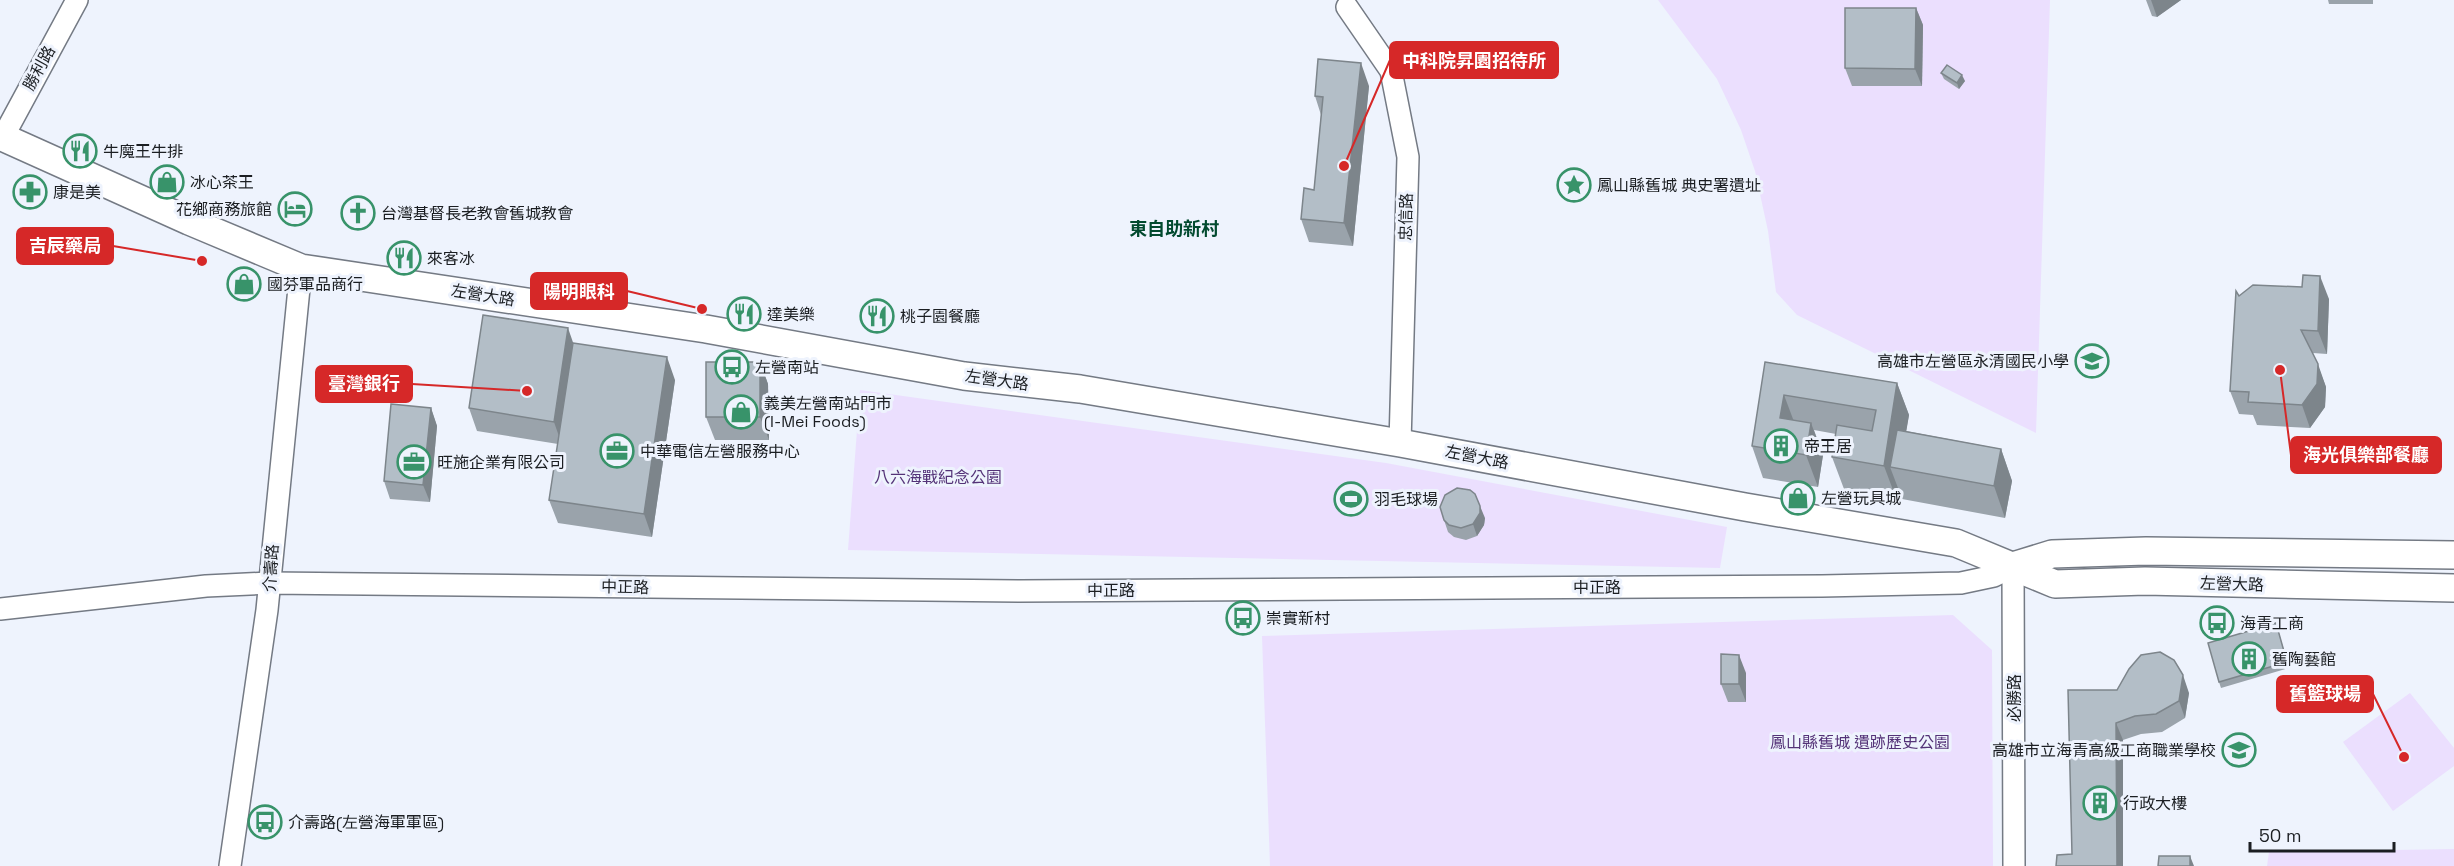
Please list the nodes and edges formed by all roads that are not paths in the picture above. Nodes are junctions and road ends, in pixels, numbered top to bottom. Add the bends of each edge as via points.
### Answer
1 (77, 0) edge
2 (1347, 7) dead end
3 (2, 137) edge
4 (301, 268) junction
5 (1401, 443) junction
6 (2454, 555) edge
7 (2013, 566) junction
8 (269, 583) junction
9 (2454, 588) edge
10 (0, 609) edge
11 (230, 866) edge
12 (2014, 866) edge

1 - 3 street, 勝利路
2 - 5 street, 忠信路 via 1391,71 1407,157
3 - 4 street, 左營大路
4 - 5 street, 左營大路 via 706,329 964,376 1080,389
4 - 8 street, 介壽路
5 - 7 street, 左營大路 via 1956,543
6 - 7 street, 左營大路 via 2145,550 2052,554
7 - 8 street, 中正路 via 1994,576 1962,583 1822,586 1020,591
7 - 9 street, 左營大路 via 2055,584 2145,581
7 - 12 street, 必勝路
8 - 10 street, 中正路 via 206,586
8 - 11 street, 介壽路

